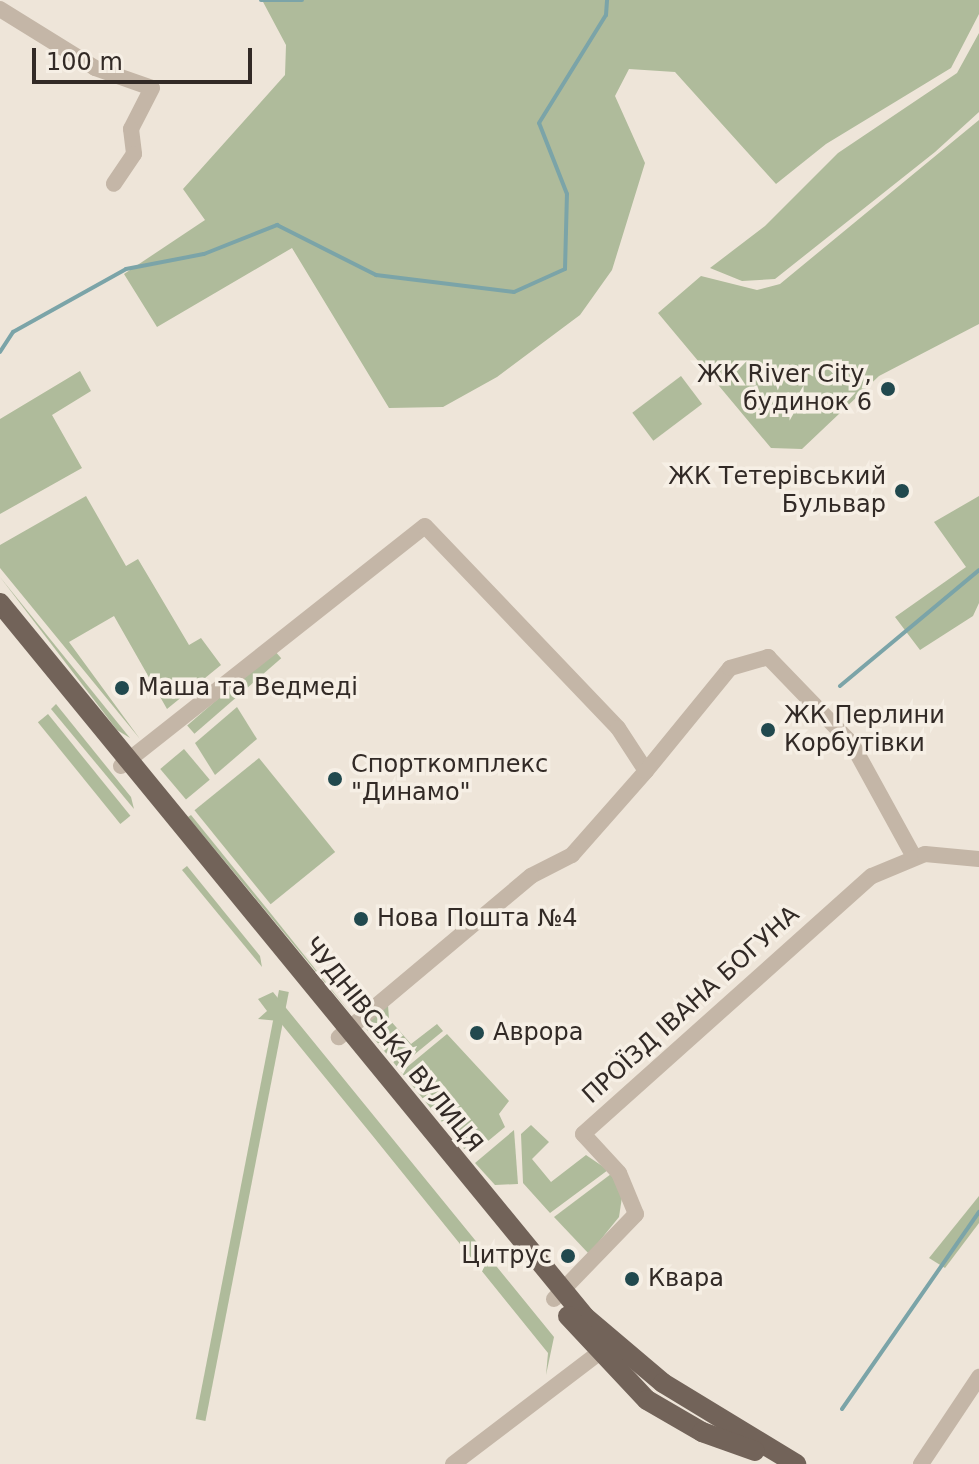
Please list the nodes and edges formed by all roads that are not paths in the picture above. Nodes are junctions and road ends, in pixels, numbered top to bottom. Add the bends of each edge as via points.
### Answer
1 (0, 9) edge
2 (114, 184) dead end
3 (0, 603) edge
4 (0, 618) edge
5 (125, 763) junction
6 (646, 771) junction
7 (914, 857) junction
8 (979, 859) edge
9 (343, 1034) junction
10 (558, 1295) junction
11 (605, 1348) junction
12 (979, 1377) edge
13 (453, 1464) edge
14 (795, 1464) edge
15 (921, 1464) edge

1 - 2 street via 95,68 152,88 131,129 134,154
3 - 5 main road, ЧУДНІВСЬКА ВУЛИЦЯ
4 - 5 main road, ЧУДНІВСЬКА ВУЛИЦЯ
5 - 6 street via 425,526 551,651
5 - 9 main road, ЧУДНІВСЬКА ВУЛИЦЯ
6 - 7 street via 739,660 768,657 852,744
6 - 9 street via 572,855 531,876
7 - 8 street, ПРОЇЗД ІВАНА БОГУНА
7 - 10 street, ПРОЇЗД ІВАНА БОГУНА via 872,876 583,1134 619,1173 636,1214
9 - 10 main road, ЧУДНІВСЬКА ВУЛИЦЯ
10 - 11 main road, ЧУДНІВСЬКА ВУЛИЦЯ
11 - 13 street
11 - 14 main road, ЧУДНІВСЬКА ВУЛИЦЯ via 684,1423
12 - 15 street

